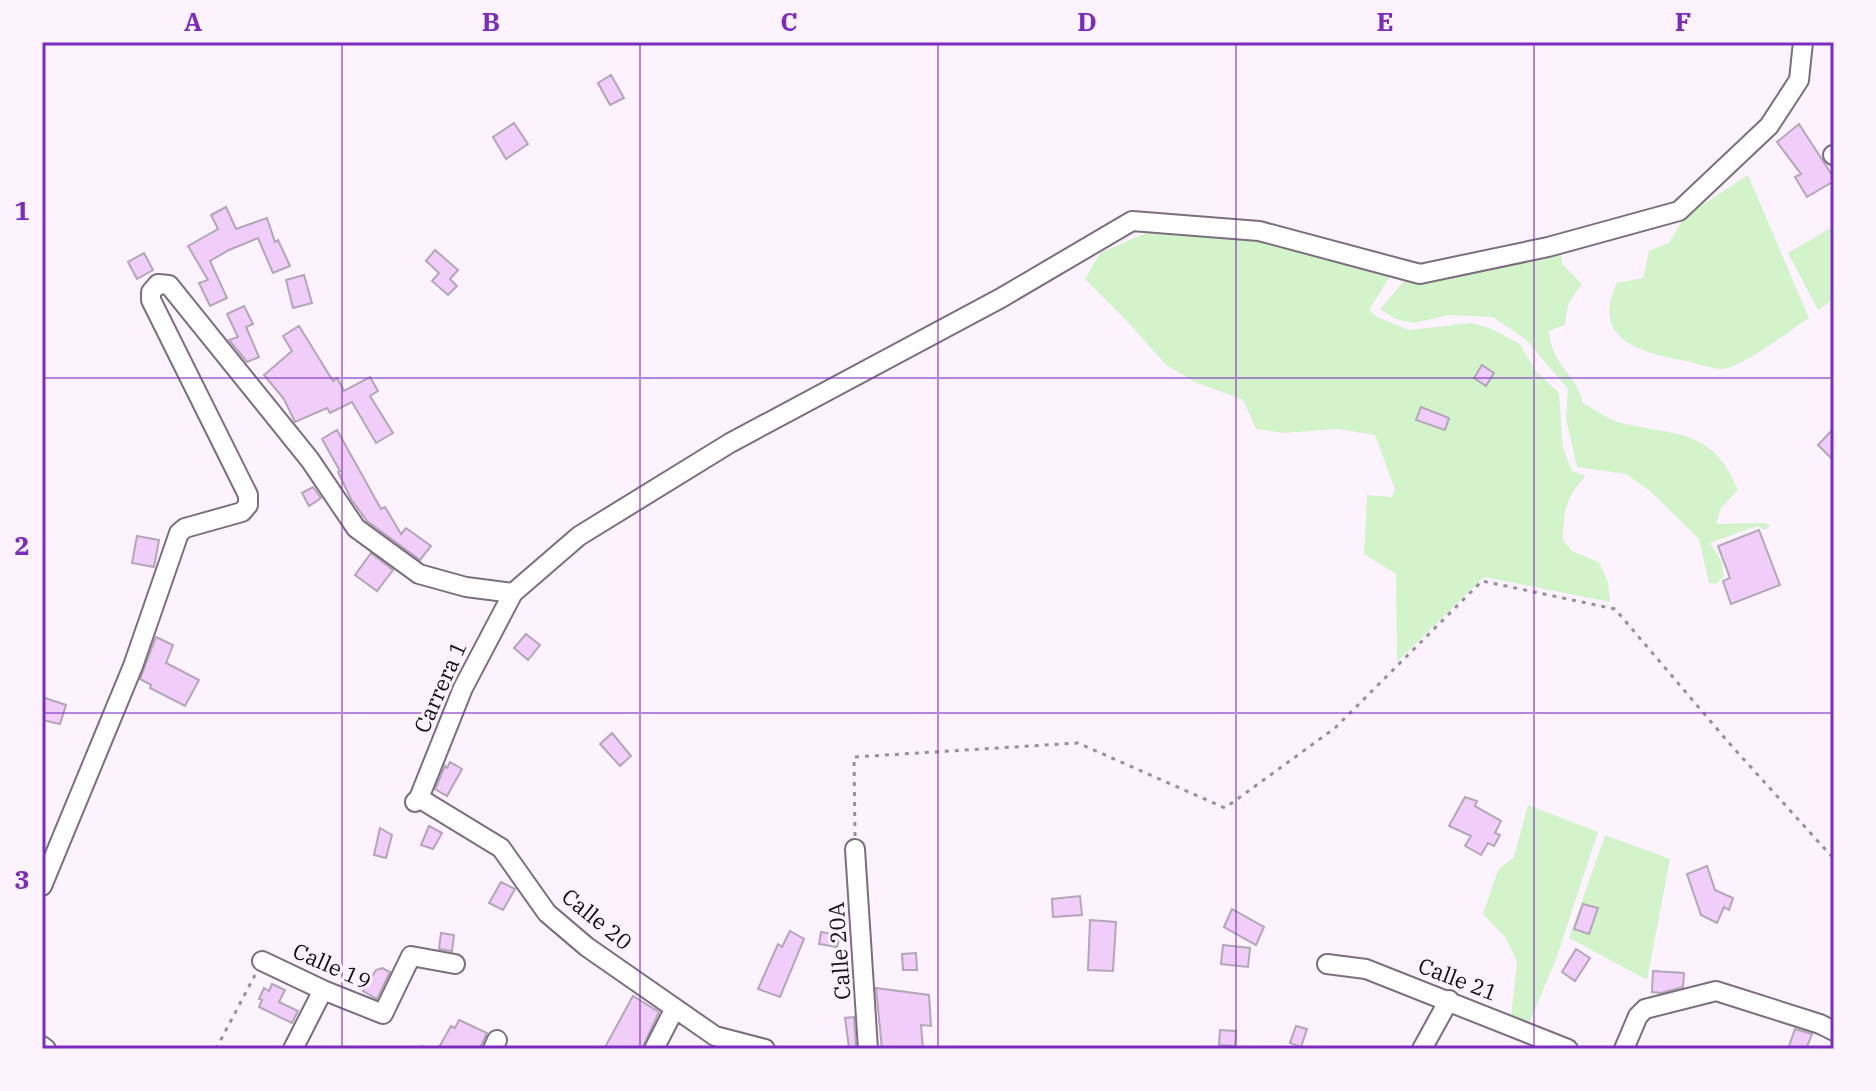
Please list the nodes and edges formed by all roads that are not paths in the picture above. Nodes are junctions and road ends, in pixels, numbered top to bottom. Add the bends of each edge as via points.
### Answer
1 (1803, 42) edge
2 (513, 593) junction
3 (417, 800) joint
4 (855, 849) road end
5 (42, 886) edge
6 (262, 961) road end
7 (455, 964) dead end
8 (1327, 964) dead end
9 (323, 990) junction
10 (1449, 1000) junction
11 (675, 1008) junction
12 (1834, 1031) edge
13 (715, 1043) edge
14 (293, 1049) edge
15 (654, 1049) edge
16 (765, 1049) edge
17 (868, 1049) edge
18 (1422, 1049) edge
19 (1568, 1049) edge
20 (1624, 1049) edge

1 - 2 street via 1799,80 1769,126 1679,211 1548,247 1420,274 1259,231 1132,221 1001,298 730,443 579,536
2 - 3 street, Carrera 1 via 463,688
2 - 5 street via 419,574 356,528 310,460 169,285 158,284 151,300 248,495 248,505 242,512 179,533 133,666
3 - 11 street, Calle 20 via 501,848 547,913
4 - 17 street, Calle 20A
6 - 9 street, Calle 19
7 - 9 street, Calle 19 via 411,956 383,1014
8 - 10 street, Calle 21 via 1366,969
9 - 14 street
10 - 18 street
10 - 19 street, Calle 21
11 - 13 street, Calle 20
11 - 15 street
12 - 20 street via 1716,991 1645,1009
13 - 16 street, Calle 20

